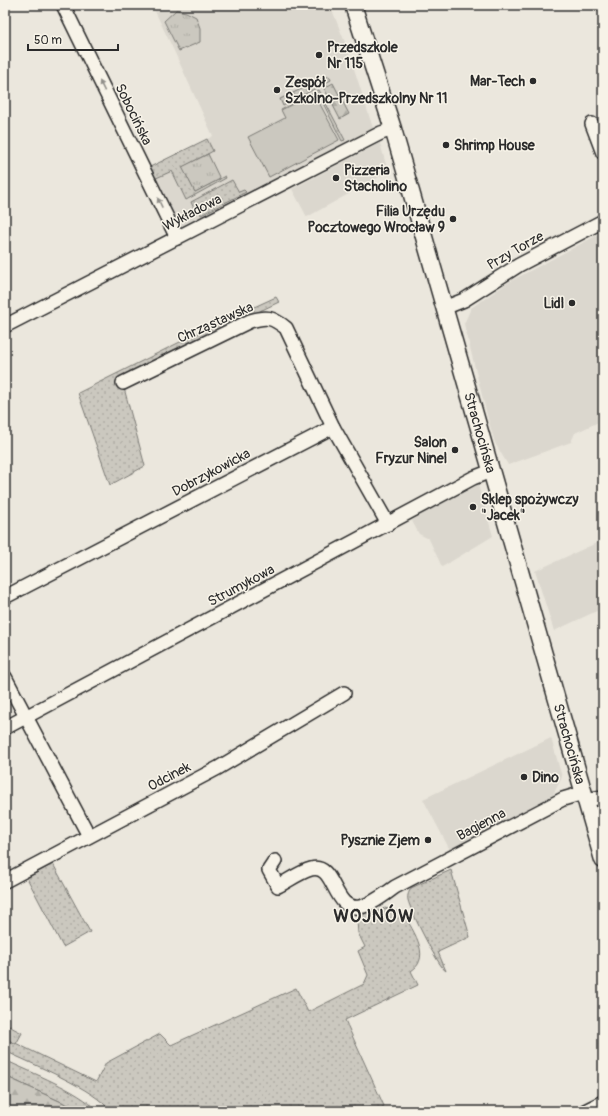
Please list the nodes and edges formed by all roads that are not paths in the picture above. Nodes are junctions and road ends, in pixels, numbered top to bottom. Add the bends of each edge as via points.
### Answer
1 (63, 5) edge
2 (354, 5) edge
3 (592, 124) dead end
4 (393, 128) junction
5 (603, 153) edge
6 (603, 221) edge
7 (177, 238) junction
8 (444, 308) junction
9 (5, 326) edge
10 (123, 383) dead end
11 (333, 427) junction
12 (491, 471) junction
13 (388, 524) junction
14 (5, 597) edge
15 (5, 677) edge
16 (344, 693) dead end
17 (26, 717) junction
18 (5, 728) edge
19 (584, 797) junction
20 (603, 797) edge
21 (89, 836) junction
22 (603, 860) edge
23 (275, 861) dead end
24 (5, 881) edge
25 (603, 1102) edge
26 (585, 1111) edge

7 -> 1 street, Sobocińska
2 - 4 main road, Strachocińska
3 - 5 street
4 - 7 street, Wykładowa
4 - 8 main road, Strachocińska
6 - 8 street, Przy Torze via 519,265 464,300
7 - 9 street, Wykładowa
8 - 12 main road, Strachocińska
10 - 11 street, Chrząstawska via 263,317 275,320 286,328
11 - 13 street
11 - 14 street, Dobrzykowicka
12 - 13 street, Strumykowa via 473,478
12 - 19 main road, Strachocińska
13 - 17 street, Strumykowa
15 - 17 street
16 - 21 street, Odcinek via 218,768
17 - 18 street, Strumykowa
17 - 21 street
19 - 20 street, Bagienna
19 - 22 main road, Strachocińska
19 - 23 street, Bagienna via 563,799 395,887 369,904 359,907 346,904 326,872 319,868 311,869 278,886 269,870
21 - 24 street, Odcinek
25 - 26 street

